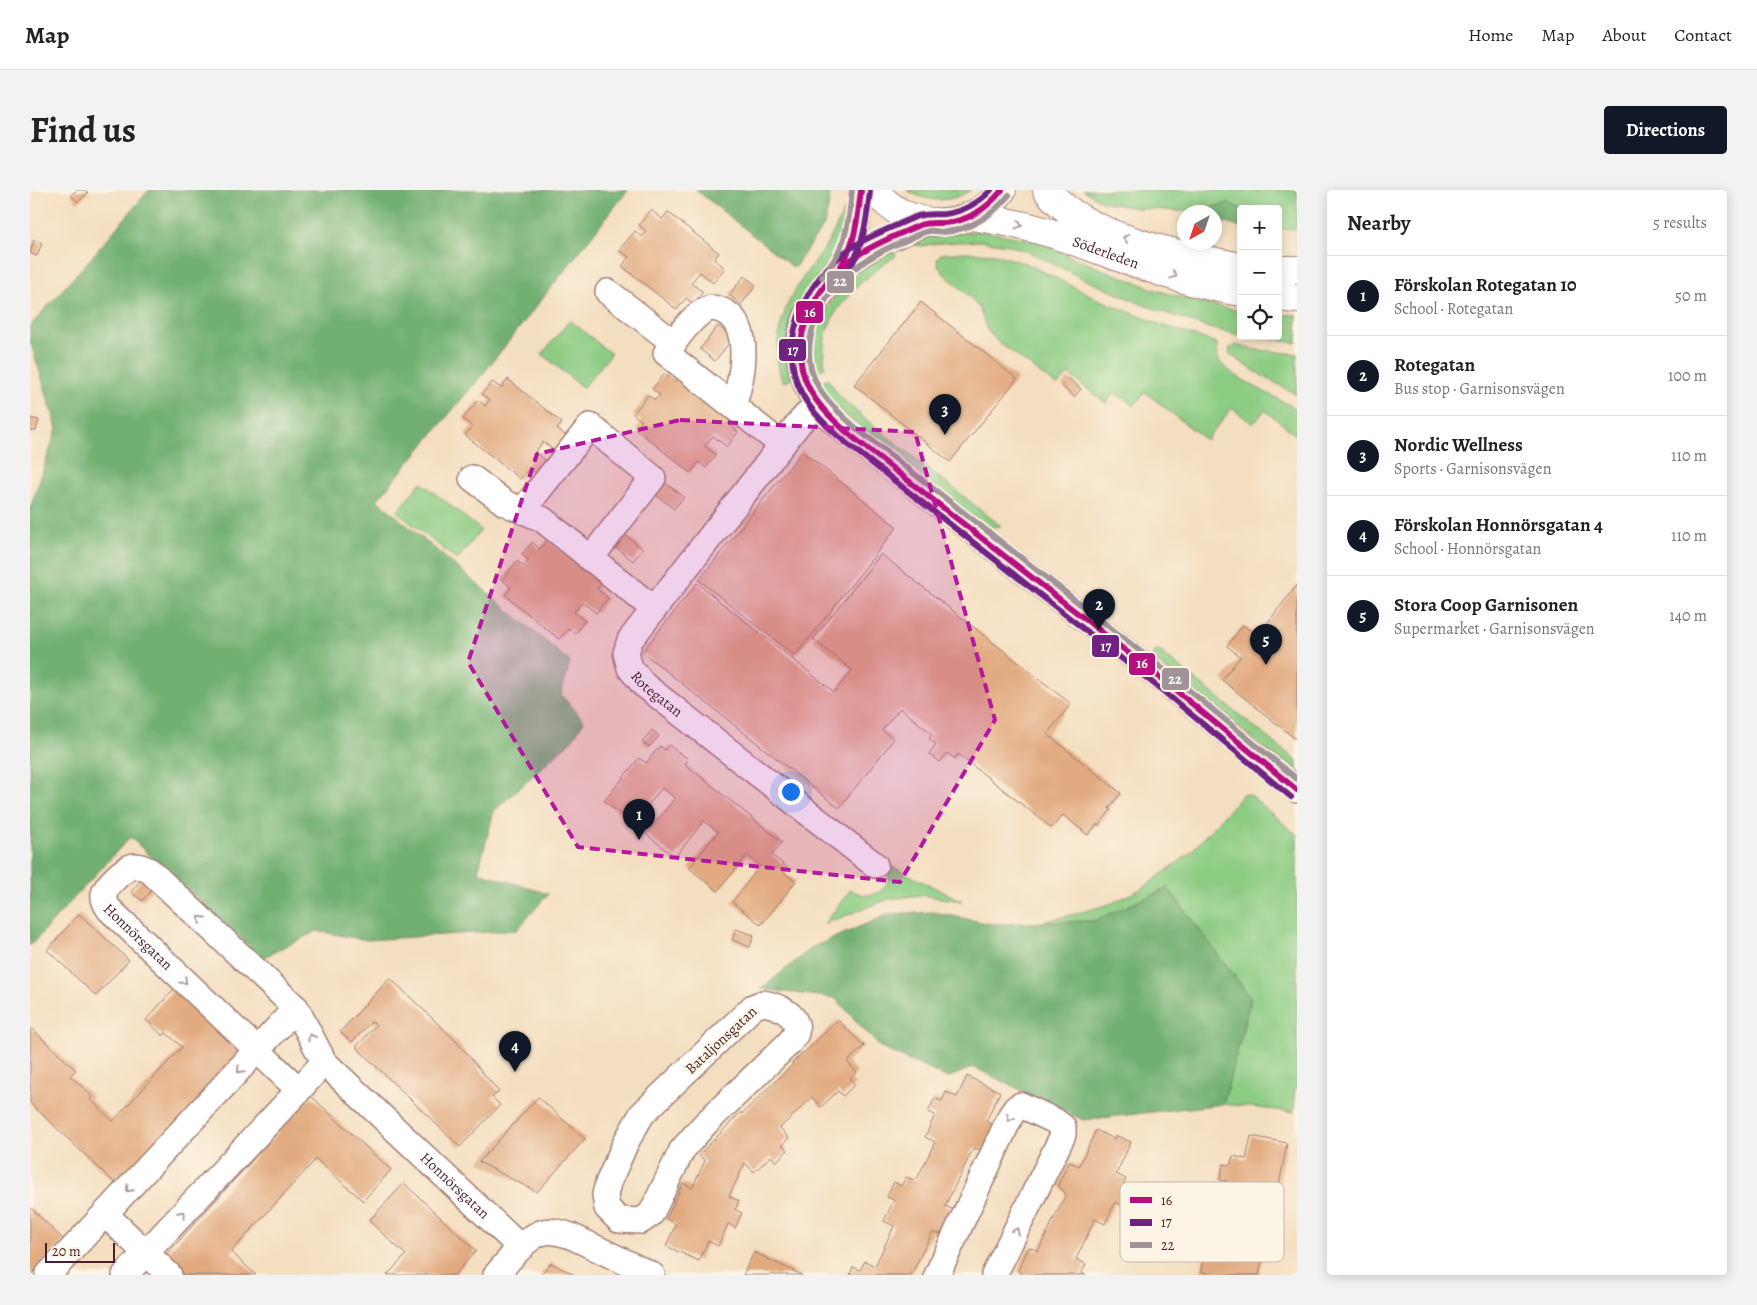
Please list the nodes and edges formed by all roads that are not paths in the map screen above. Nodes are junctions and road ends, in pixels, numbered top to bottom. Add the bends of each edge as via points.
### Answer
1 (861, 190) edge
2 (875, 190) edge
3 (1002, 190) edge
4 (1047, 190) edge
5 (971, 216) junction
6 (928, 222) junction
7 (842, 266) junction
8 (1237, 266) edge
9 (1282, 270) edge
10 (1297, 270) edge
11 (1237, 291) edge
12 (608, 292) dead end
13 (1282, 297) edge
14 (1297, 299) edge
15 (674, 343) junction
16 (817, 404) junction
17 (733, 406) junction
18 (782, 445) junction
19 (472, 478) dead end
20 (522, 511) junction
21 (590, 559) junction
22 (654, 609) junction
23 (1297, 790) edge
24 (875, 865) dead end
25 (296, 1008) junction
26 (258, 1051) junction
27 (324, 1062) junction
28 (299, 1090) junction
29 (105, 1214) junction
30 (619, 1220) junction
31 (521, 1248) junction
32 (146, 1252) junction
33 (605, 1252) junction
34 (48, 1275) edge
35 (125, 1275) edge
36 (169, 1275) edge
37 (496, 1275) edge
38 (652, 1275) edge
39 (937, 1275) edge
40 (994, 1275) edge

1 - 7 street via 853,237
2 - 6 main road via 900,213
3 - 5 main road via 992,202
8 -> 4 main road, Söderleden via 1182,255 1093,225 1070,212
5 - 6 main road via 950,222
5 -> 11 main road, Söderleden via 1050,233 1178,277
6 - 7 street via 876,244
7 - 16 street via 805,321 800,343 800,365
9 - 10 main road
12 - 15 street
13 - 14 main road
15 - 17 street via 666,353
15 - 17 street via 696,316 706,310 716,308 731,315 739,329 743,349 741,384
16 - 18 street, Rotegatan
16 - 23 street via 832,420 1168,684
17 - 18 street
18 - 22 street, Rotegatan
19 - 20 street via 505,504
20 - 21 street via 542,520
20 - 21 street via 590,426 653,478
21 - 22 street
22 - 24 street, Rotegatan via 630,640 626,653 630,668 644,685
25 - 26 street
25 -> 26 street, Honnörsgatan via 150,872 133,866 125,869 107,888 104,903 114,916
27 -> 25 street, Honnörsgatan
26 - 28 street, Honnörsgatan
26 -> 29 street
27 - 28 street
27 - 31 street, Honnörsgatan
32 -> 28 street
29 - 32 street
29 - 34 street
30 - 30 street, Bataljonsgatan via 641,1221 652,1214 682,1150 796,1034 791,1016 774,1005 763,1003 753,1007 642,1114 626,1142 605,1195 607,1208
30 - 33 street
31 - 33 street via 536,1234 557,1232
31 - 37 street
32 - 35 street
32 - 36 street
33 - 38 street
40 -> 39 street via 1063,1136 1063,1127 1055,1121 1021,1105 1011,1114

